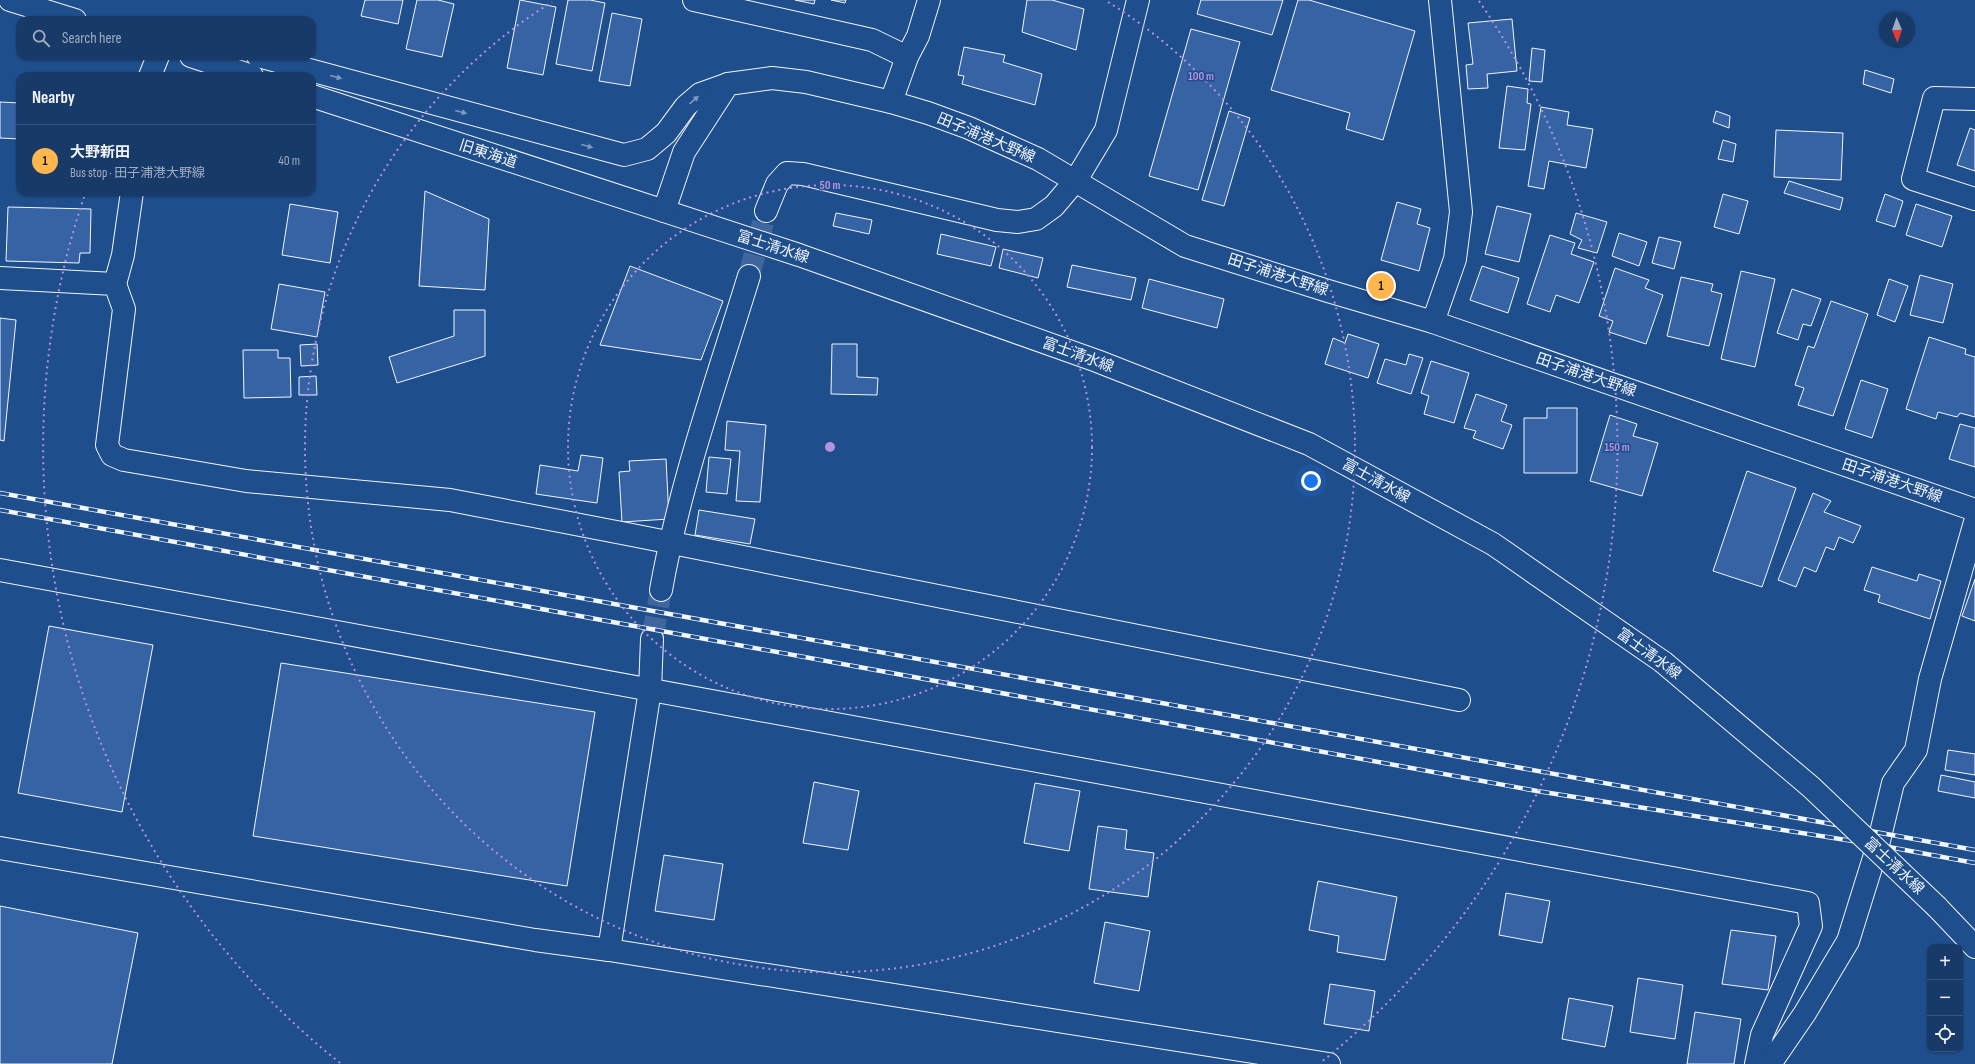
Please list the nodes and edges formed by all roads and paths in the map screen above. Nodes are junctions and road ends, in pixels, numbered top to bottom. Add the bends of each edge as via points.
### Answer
1 (10, 0) edge
2 (694, 0) edge
3 (929, 0) edge
4 (1138, 0) edge
5 (1440, 0) edge
6 (62, 16) edge
7 (907, 57) junction
8 (156, 60) edge
9 (203, 60) edge
10 (273, 60) edge
11 (152, 72) edge
12 (240, 72) edge
13 (728, 84) junction
14 (316, 97) edge
15 (1975, 98) edge
16 (891, 102) junction
17 (1076, 180) junction
18 (131, 196) edge
19 (1975, 199) edge
20 (664, 211) junction
21 (766, 211) tunnel mouth
22 (749, 276) tunnel mouth
23 (0, 278) edge
24 (115, 284) junction
25 (1433, 322) junction
26 (1975, 510) edge
27 (1975, 522) edge
28 (670, 542) junction
29 (0, 570) edge
30 (661, 590) tunnel mouth
31 (652, 639) tunnel mouth
32 (650, 690) junction
33 (1459, 700) dead end
34 (0, 848) edge
35 (1975, 947) edge
36 (609, 950) junction
37 (1329, 1064) edge
38 (1756, 1064) edge
39 (1770, 1064) edge

1 - 6 street
2 - 7 street via 872,40
3 - 7 street via 918,36
4 - 17 street via 1106,130
5 - 25 street via 1460,212 1455,260
7 - 16 street
8 - 11 street
9 - 12 street
10 -> 13 street, 田子浦港大野線 via 624,155 647,149 666,133 686,106 700,94
13 - 16 street, 田子浦港大野線 via 772,78 806,82
13 - 20 street via 684,152
14 - 20 street, 旧東海道
15 - 19 street via 1934,98 1913,179
16 - 17 street, 田子浦港大野線 via 969,128 1038,159
17 - 21 street via 1054,206 1036,219 1018,222 997,220 803,174 787,173 777,184
17 - 25 street, 田子浦港大野線 via 1185,246
18 - 24 street
20 - 35 street, 富士清水線, bridge via 799,255 1097,361 1309,444 1493,544 1663,662 1811,787 1937,907
22 - 28 street
23 - 24 street
24 - 28 street via 124,309 107,433 107,445 112,455 124,460 246,481 450,500
25 - 26 street, 田子浦港大野線
27 - 39 street via 1930,679 1916,750 1893,783 1878,845 1848,941 1805,1013
28 - 30 street
28 - 33 street
29 - 32 street
31 - 32 street
32 - 36 street
32 - 38 street via 1808,903 1811,926 1762,1035
34 - 36 street via 527,939
36 - 37 street

